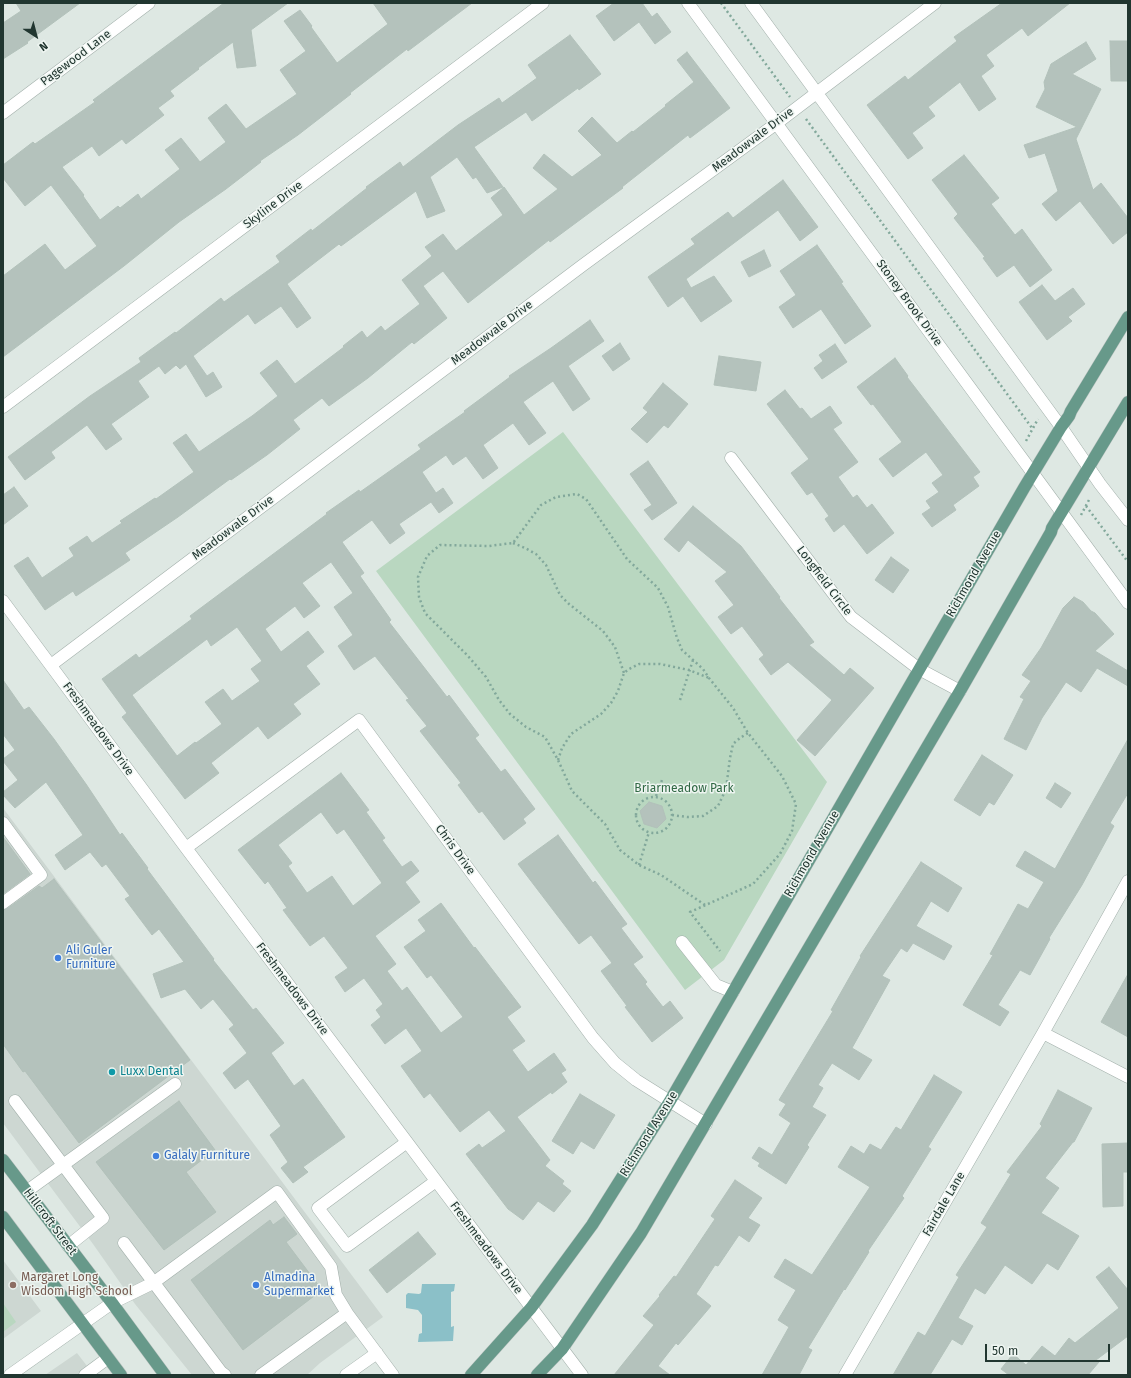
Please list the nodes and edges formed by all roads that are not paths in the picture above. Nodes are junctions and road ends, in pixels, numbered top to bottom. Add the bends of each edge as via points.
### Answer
1 (149, 3) edge
2 (543, 3) edge
3 (688, 3) edge
4 (751, 3) edge
5 (935, 3) edge
6 (816, 93) junction
7 (3, 113) edge
8 (776, 123) junction
9 (1128, 317) edge
10 (1128, 402) edge
11 (3, 408) edge
12 (1062, 427) junction
13 (731, 458) dead end
14 (1089, 468) junction
15 (1034, 473) junction
16 (1062, 514) junction
17 (1128, 520) edge
18 (3, 601) edge
19 (1128, 603) edge
20 (51, 664) junction
21 (919, 669) junction
22 (960, 691) junction
23 (3, 823) edge
24 (186, 848) junction
25 (1128, 881) edge
26 (3, 903) edge
27 (682, 942) dead end
28 (733, 992) junction
29 (1043, 1033) junction
30 (1128, 1077) edge
31 (175, 1084) dead end
32 (670, 1101) junction
33 (15, 1102) dead end
34 (706, 1124) junction
35 (406, 1142) junction
36 (3, 1160) edge
37 (63, 1165) junction
38 (436, 1181) junction
39 (26, 1191) junction
40 (3, 1217) edge
41 (124, 1243) dead end
42 (68, 1246) junction
43 (153, 1283) junction
44 (112, 1303) junction
45 (531, 1308) junction
46 (347, 1313) junction
47 (82, 1323) junction
48 (562, 1349) junction
49 (377, 1352) junction
50 (108, 1358) junction
51 (10, 1375) edge
52 (85, 1375) edge
53 (121, 1375) edge
54 (164, 1375) edge
55 (225, 1375) edge
56 (261, 1375) edge
57 (346, 1375) edge
58 (393, 1375) edge
59 (471, 1375) edge
60 (537, 1375) edge
61 (582, 1375) edge
62 (845, 1375) edge

1 - 7 street, Pagewood Lane
2 - 11 street, Skyline Drive
3 - 8 street, Stoney Brook Drive
4 - 6 street
5 - 6 street, Meadowvale Drive
6 - 8 street, Meadowvale Drive
6 - 12 street
8 - 15 street, Stoney Brook Drive
8 - 20 street, Meadowvale Drive
9 - 12 main road, Richmond Avenue
10 - 14 main road
12 - 14 street
12 - 15 main road, Richmond Avenue
13 - 21 street, Longfield Circle via 850,617
14 - 16 main road
14 - 17 street
15 - 16 street, Stoney Brook Drive
15 - 21 main road, Richmond Avenue
16 - 19 street, Stoney Brook Drive
16 - 22 main road
18 - 20 street, Freshmeadows Drive
20 - 24 street, Freshmeadows Drive
21 - 22 street, Longfield Circle
21 - 28 main road, Richmond Avenue
22 - 34 main road
23 - 26 street via 41,875
24 - 32 street, Chris Drive via 358,720 593,1038 615,1063 636,1080
24 - 35 street, Freshmeadows Drive
25 - 29 street, Fairdale Lane
27 - 28 street via 716,985
28 - 32 main road, Richmond Avenue
29 - 30 street
29 - 62 street, Fairdale Lane
31 - 37 street
32 - 34 street, Chris Drive
32 - 45 main road, Richmond Avenue via 592,1225
33 - 37 street
34 - 48 main road via 641,1233
35 - 38 street, Freshmeadows Drive
35 - 38 street via 318,1208 346,1246
36 - 39 main road, Hillcroft Street
37 - 39 street
37 - 42 street via 104,1218
38 - 45 street, Freshmeadows Drive
39 - 42 main road, Hillcroft Street
40 - 47 main road
41 - 43 street
42 - 44 main road, Hillcroft Street
43 - 44 street
43 - 46 street via 277,1192 331,1267 336,1295
43 - 55 street
44 - 47 street
44 - 54 main road, Hillcroft Street
45 - 48 street, Freshmeadows Drive
45 - 59 main road, Richmond Avenue
46 - 49 street
46 - 56 street
47 - 50 main road
47 - 51 street
48 - 60 main road
48 - 61 street, Freshmeadows Drive
49 - 57 street
49 - 58 street
50 - 52 street
50 - 53 main road

